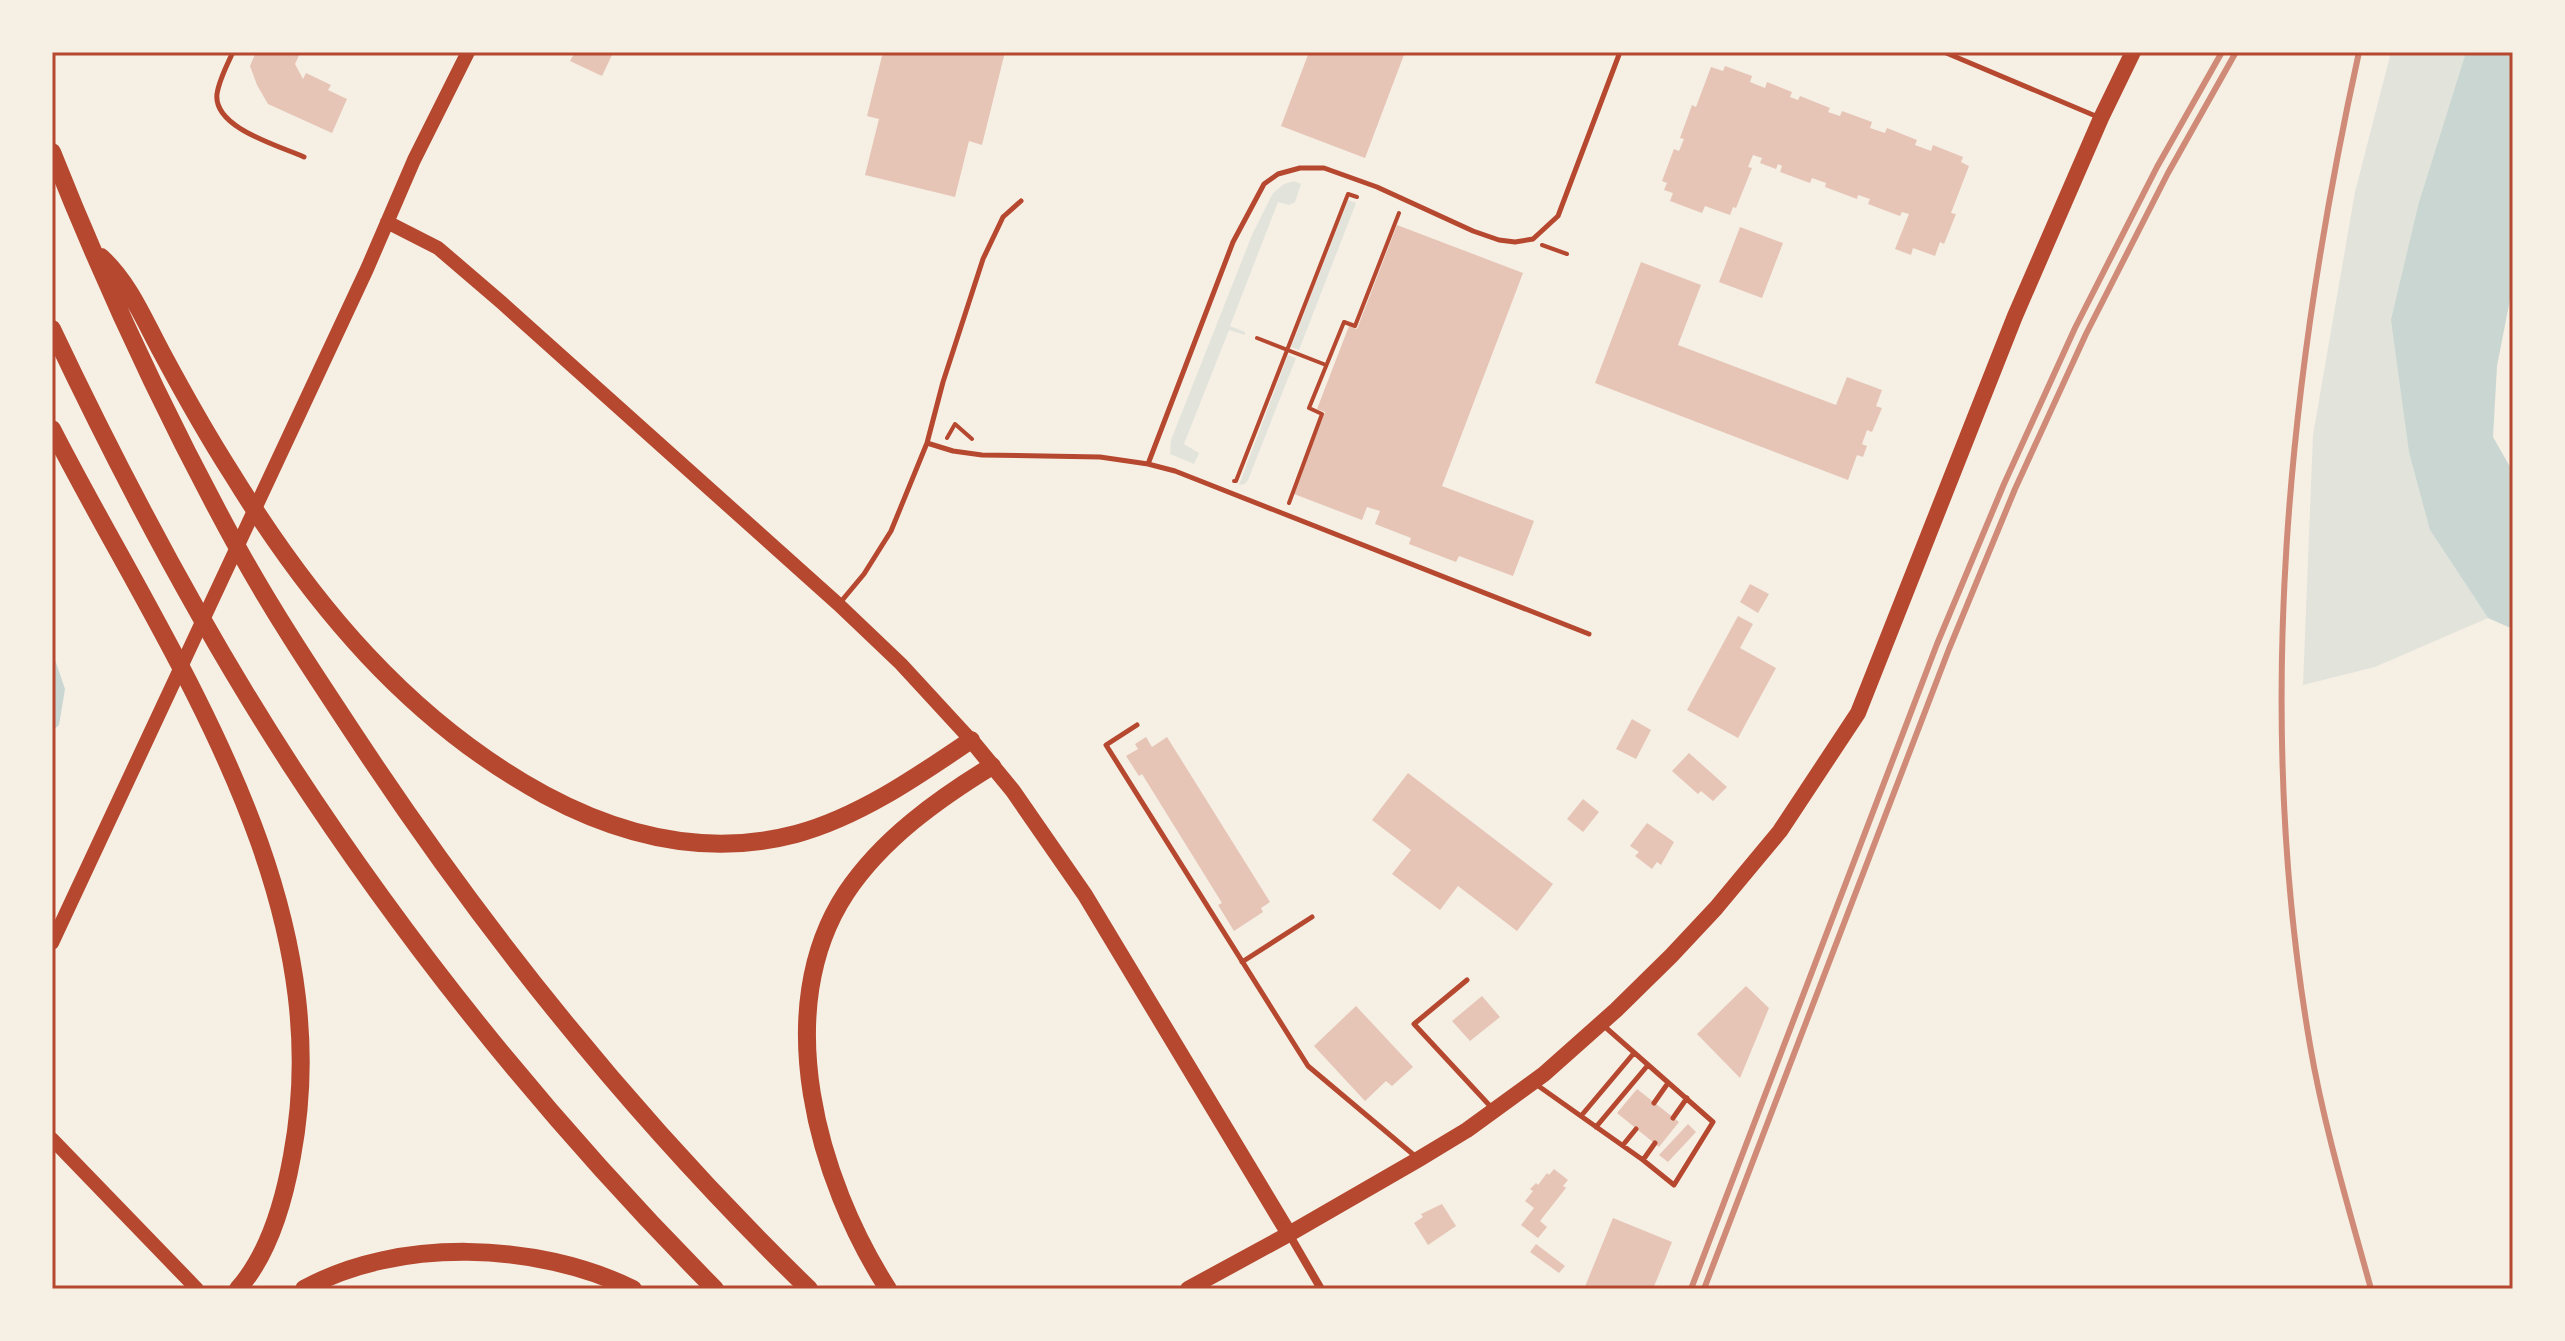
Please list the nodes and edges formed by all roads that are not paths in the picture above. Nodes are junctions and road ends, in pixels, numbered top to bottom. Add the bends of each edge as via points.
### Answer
1 (233, 52) edge
2 (468, 52) edge
3 (1620, 52) edge
4 (1944, 52) edge
5 (2133, 52) edge
6 (2101, 118) junction
7 (52, 152) edge
8 (304, 157) dead end
9 (1021, 201) dead end
10 (387, 222) junction
11 (92, 249) junction
12 (52, 329) edge
13 (52, 429) edge
14 (927, 443) junction
15 (1148, 464) junction
16 (838, 604) junction
17 (1589, 634) dead end
18 (1137, 725) dead end
19 (971, 740) junction
20 (992, 766) junction
21 (1312, 917) dead end
22 (52, 943) edge
23 (1242, 962) junction
24 (1467, 980) dead end
25 (1602, 1024) junction
26 (1635, 1053) junction
27 (1648, 1065) junction
28 (1533, 1082) junction
29 (1668, 1083) junction
30 (1687, 1098) junction
31 (1654, 1103) dead end
32 (1494, 1111) junction
33 (1581, 1116) junction
34 (1673, 1118) dead end
35 (1596, 1127) junction
36 (1636, 1129) dead end
37 (52, 1139) edge
38 (1655, 1143) dead end
39 (1623, 1145) junction
40 (1419, 1159) junction
41 (1643, 1160) junction
42 (1289, 1234) junction
43 (197, 1289) edge
44 (238, 1289) edge
45 (304, 1289) edge
46 (633, 1289) edge
47 (715, 1289) edge
48 (809, 1289) edge
49 (888, 1289) edge
50 (1188, 1289) edge
51 (1321, 1289) edge

1 - 8 lane via 217,92 222,113 234,126
2 - 10 main road
3 - 15 lane via 1558,216 1533,239 1499,240 1324,168 1300,168 1264,184 1233,242
4 - 6 lane
5 - 6 main road
6 - 25 main road via 2015,316 1858,713 1750,869
7 - 11 highway
9 - 14 lane via 1003,217 983,259
10 - 16 main road via 446,254
10 - 22 main road
11 - 19 highway via 127,288 233,477 315,596 441,727 558,802 642,835 718,845 757,842 797,834 858,809
11 - 48 highway via 218,511 382,776 508,951 592,1053
12 - 47 highway via 183,586 319,809 453,992 577,1142
13 - 44 highway via 241,789 291,962 302,1046 298,1118 285,1189 261,1254
14 - 15 lane via 982,455 1100,457
14 - 16 lane via 891,531
15 - 17 lane
16 - 19 main road
18 - 23 lane via 1106,745
19 - 20 main road
20 - 42 main road via 1092,906
20 - 49 highway via 915,821 859,876 829,924 812,982 808,1054 817,1124 857,1235
21 - 23 lane
23 - 40 lane via 1308,1066
24 - 32 lane via 1414,1024
25 - 26 lane
25 - 28 main road
26 - 27 lane
26 - 33 lane
27 - 29 lane
27 - 35 lane
28 - 32 main road
28 - 33 lane
29 - 30 lane
29 - 31 lane
30 - 34 lane
30 - 41 lane via 1713,1122 1674,1185
32 - 40 main road
33 - 35 lane
35 - 39 lane
36 - 39 lane
37 - 43 main road
38 - 41 lane
39 - 41 lane
40 - 42 main road
42 - 50 main road
42 - 51 street
45 - 46 highway via 372,1263 457,1252 548,1261

